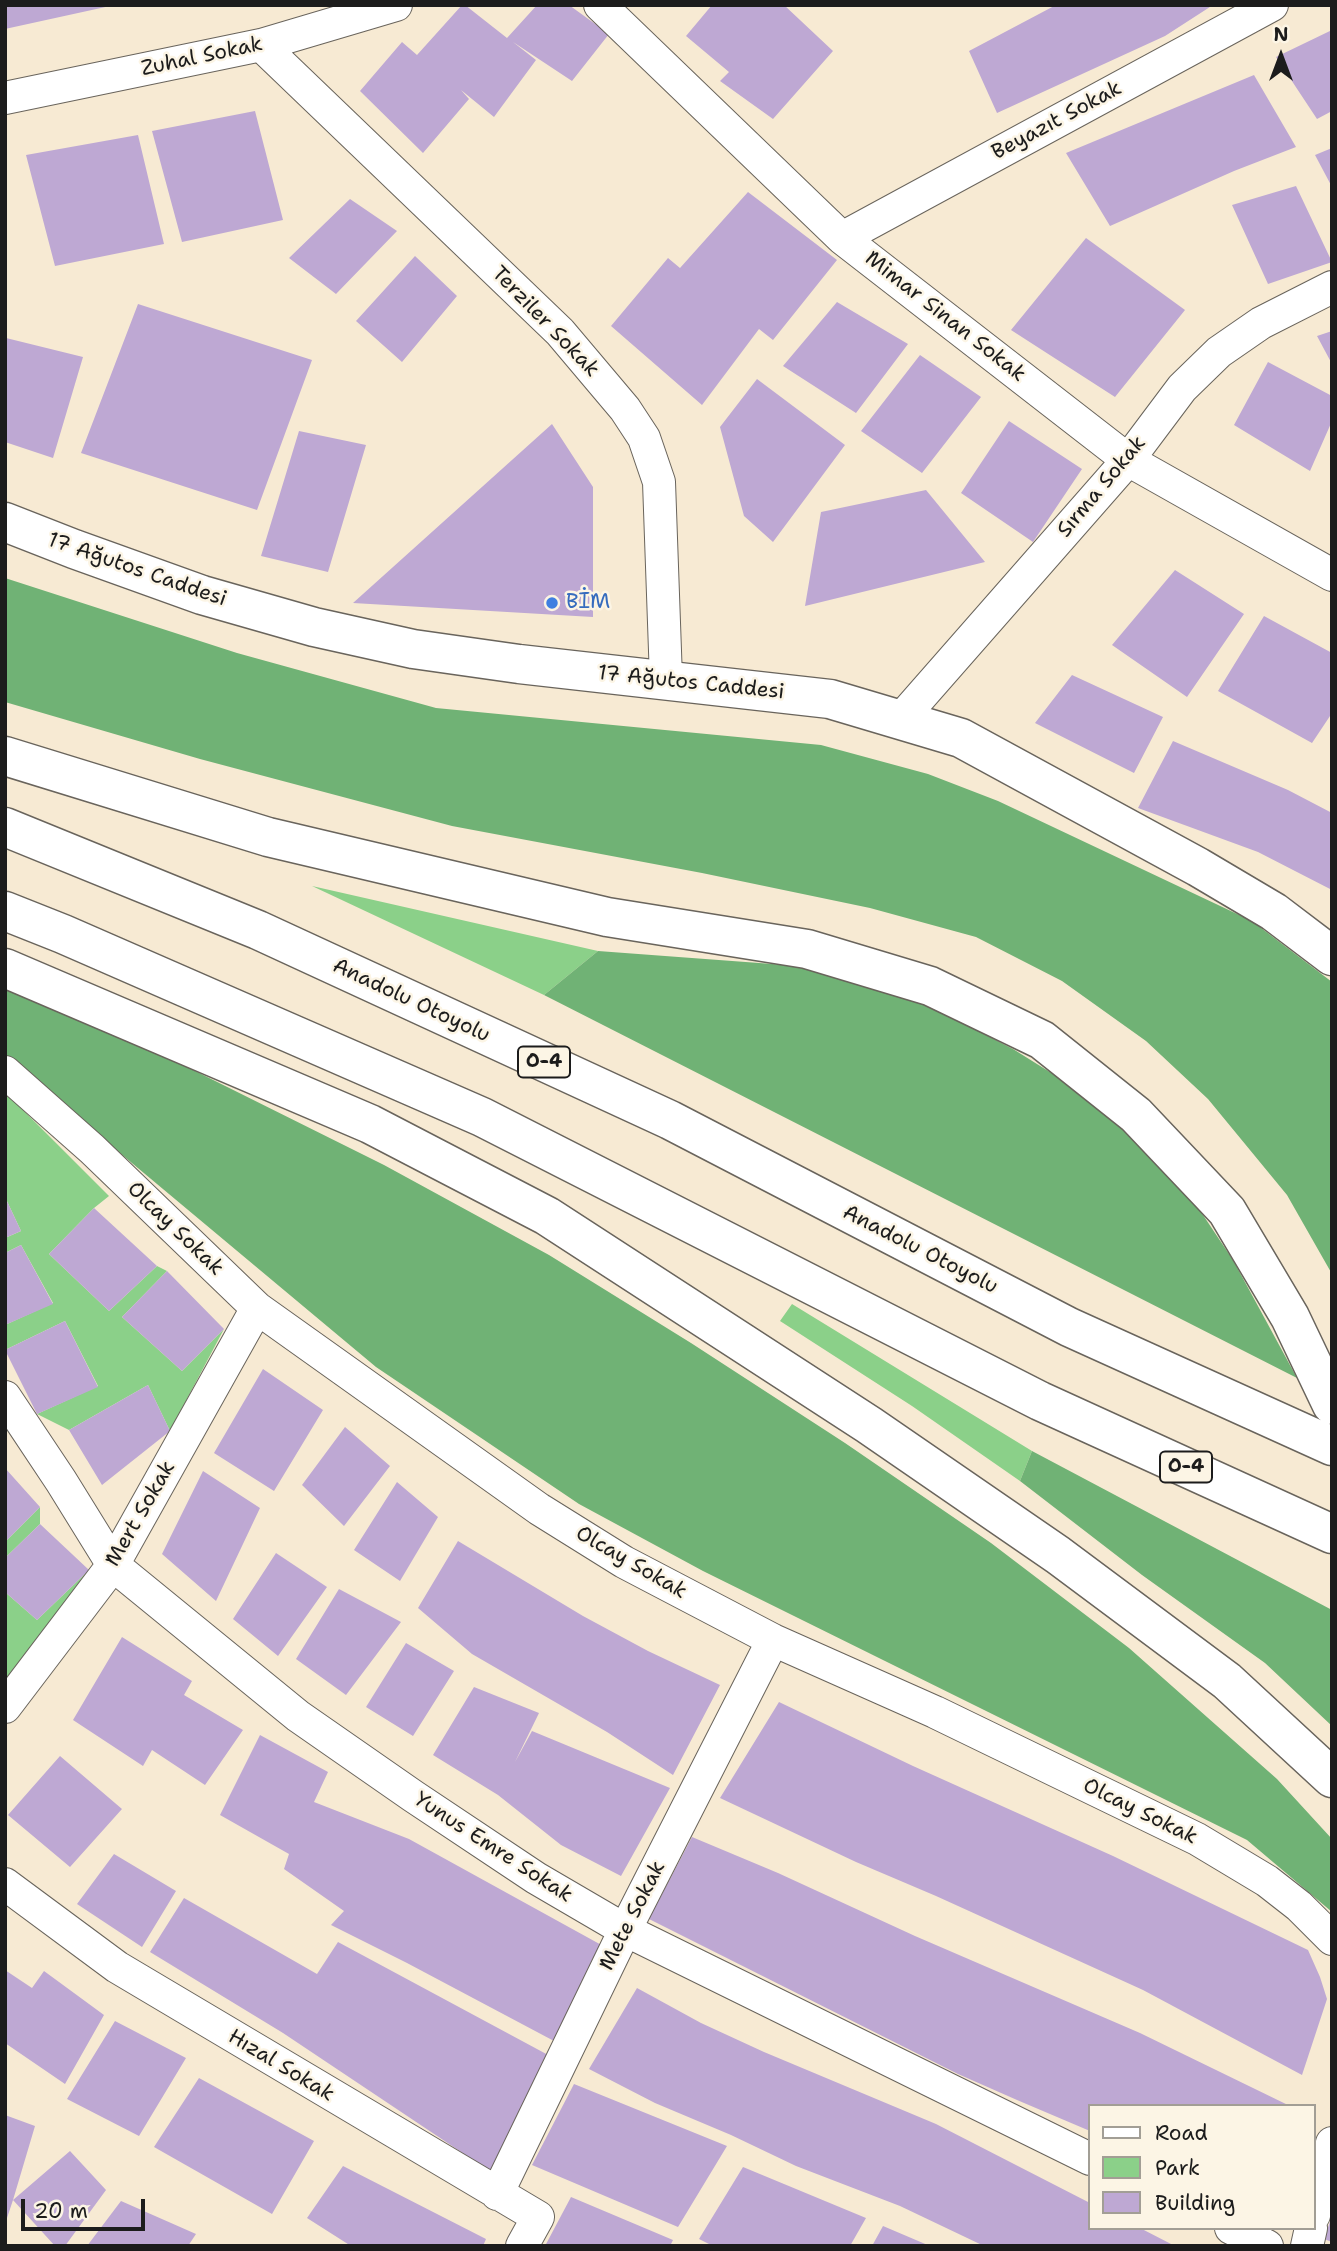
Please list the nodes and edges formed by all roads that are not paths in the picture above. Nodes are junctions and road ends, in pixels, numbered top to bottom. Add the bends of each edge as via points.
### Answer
1 (396, 5) edge
2 (600, 5) edge
3 (1272, 5) edge
4 (1235, 14) edge
5 (261, 45) junction
6 (5, 98) edge
7 (842, 238) junction
8 (1332, 287) edge
9 (1128, 460) junction
10 (5, 522) edge
11 (1332, 575) edge
12 (666, 680) junction
13 (900, 720) junction
14 (5, 756) edge
15 (5, 827) edge
16 (5, 911) edge
17 (1332, 956) edge
18 (5, 968) edge
19 (5, 1072) edge
20 (257, 1308) junction
21 (5, 1397) edge
22 (1332, 1405) edge
23 (1332, 1446) edge
24 (1332, 1534) edge
25 (113, 1565) junction
26 (773, 1640) junction
27 (5, 1707) edge
28 (1332, 1778) edge
29 (5, 1884) edge
30 (625, 1930) junction
31 (1332, 1939) edge
32 (1332, 2143) edge
33 (1088, 2158) edge
34 (497, 2193) junction
35 (1316, 2207) edge
36 (1235, 2230) edge
37 (522, 2246) edge
38 (1267, 2246) edge

1 - 5 street, Zuhal Sokak
2 - 7 street, Mimar Sinan Sokak
3 - 4 street, Beyazıt Sokak
4 - 7 street, Beyazıt Sokak
5 - 6 street, Zuhal Sokak
5 - 12 street, Terziler Sokak via 560,332 644,438 659,482
7 - 9 street, Mimar Sinan Sokak
8 - 9 street, Sırma Sokak via 1261,323 1219,352 1182,388
9 - 11 street, Mimar Sinan Sokak
9 - 13 street, Sırma Sokak
10 - 12 main road, 17 Ağutos Caddesi via 190,590 314,627 413,649
12 - 13 main road, 17 Ağutos Caddesi via 830,699
13 - 17 main road, 17 Ağutos Caddesi via 961,738 1198,867 1274,912
14 - 22 main road via 268,837 607,916 807,949 930,986 1042,1040 1136,1115 1227,1211 1290,1317
15 - 23 main road, Anadolu Otoyolu / O-4 via 258,930 670,1120 1069,1327
16 - 24 main road, O-4 via 482,1117 1040,1401
18 - 28 main road via 370,1124 547,1216 869,1425 1058,1555 1227,1681
19 - 20 street, Olcay Sokak
20 - 25 street, Mert Sokak
20 - 26 street, Olcay Sokak via 540,1509 624,1562
21 - 25 street, Yunus Emre Sokak
25 - 27 street, Mert Sokak
25 - 30 street, Yunus Emre Sokak via 298,1716 536,1878
26 - 30 street, Mete Sokak
26 - 31 street, Olcay Sokak via 935,1712 1197,1839 1267,1881
29 - 34 street, Hızal Sokak via 117,1968
30 - 33 street, Yunus Emre Sokak
30 - 34 street, Mete Sokak
32 - 35 street
34 - 37 street, Hızal Sokak via 538,2217
36 - 38 street

